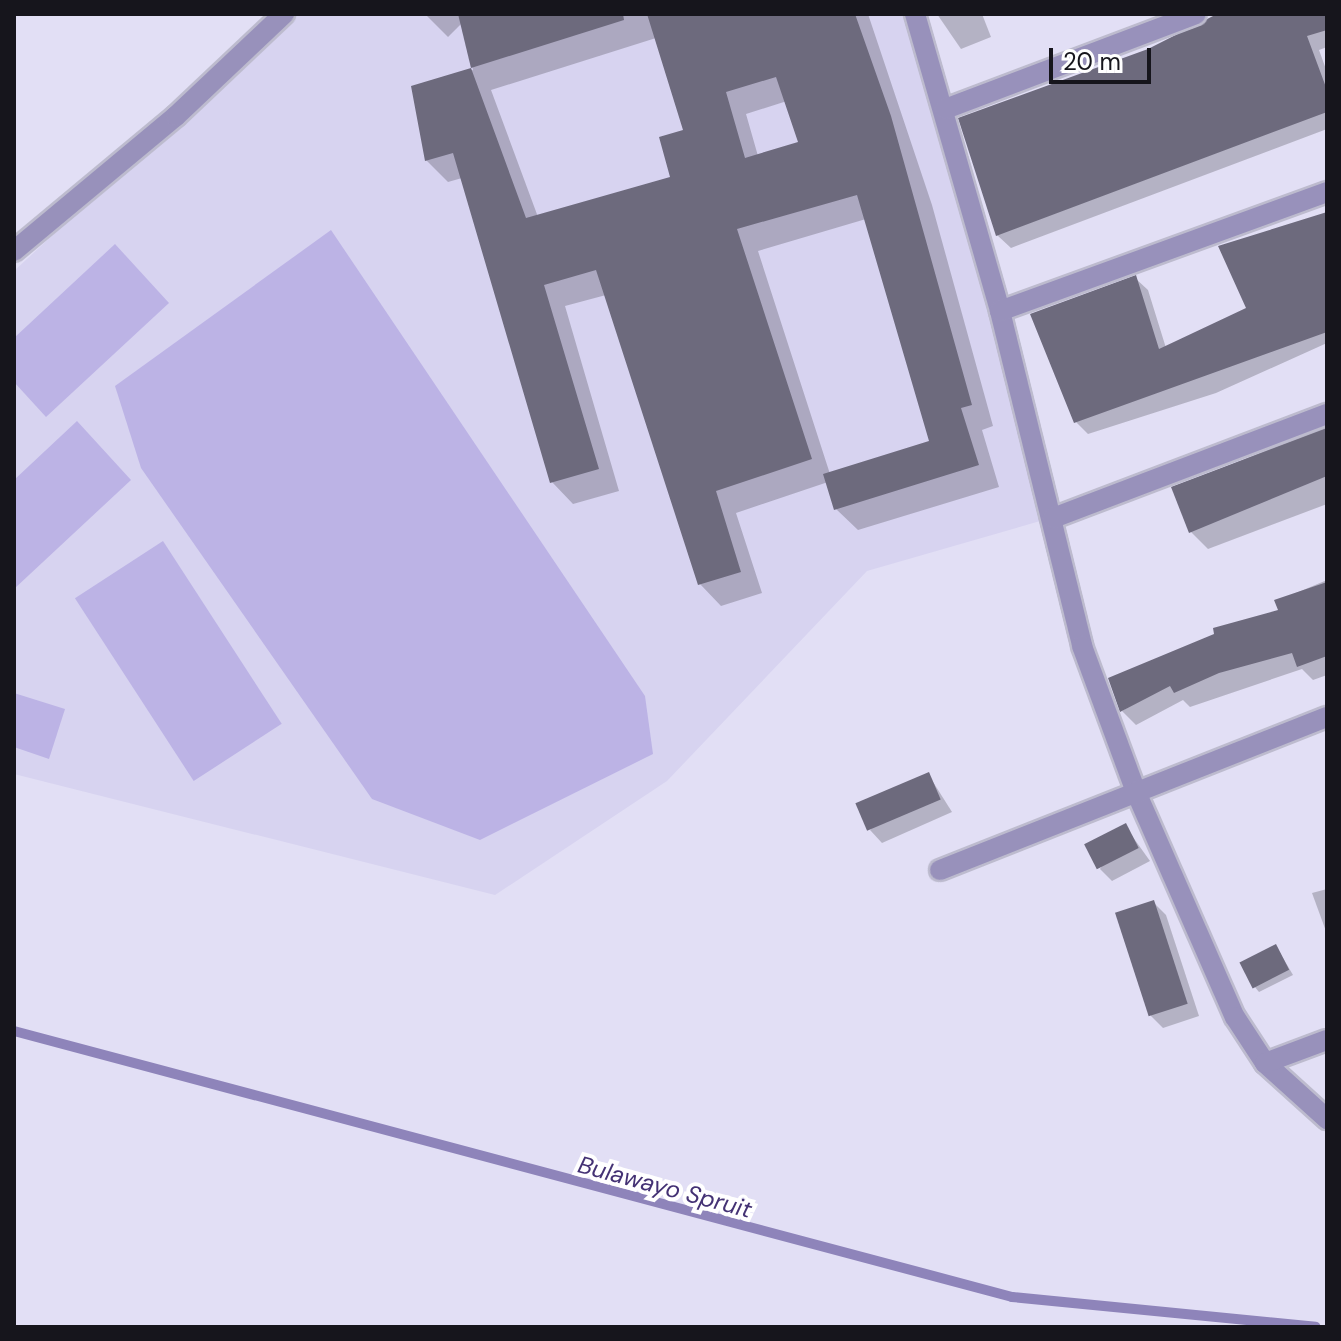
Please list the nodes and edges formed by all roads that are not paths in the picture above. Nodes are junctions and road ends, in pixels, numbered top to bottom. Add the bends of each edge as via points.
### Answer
1 (284, 14) edge
2 (915, 14) edge
3 (1196, 14) edge
4 (945, 109) junction
5 (1327, 192) edge
6 (14, 251) edge
7 (1000, 311) junction
8 (1327, 414) edge
9 (1053, 518) junction
10 (1327, 717) edge
11 (1136, 792) junction
12 (940, 870) dead end
13 (1327, 1040) edge
14 (1265, 1063) junction
15 (1327, 1119) edge

1 - 6 street via 176,116
2 - 4 street
3 - 4 street
4 - 7 street
5 - 7 street
7 - 9 street
8 - 9 street
9 - 11 street via 1082,646
10 - 11 street
11 - 12 street
11 - 14 street via 1235,1017
13 - 14 street
14 - 15 street

